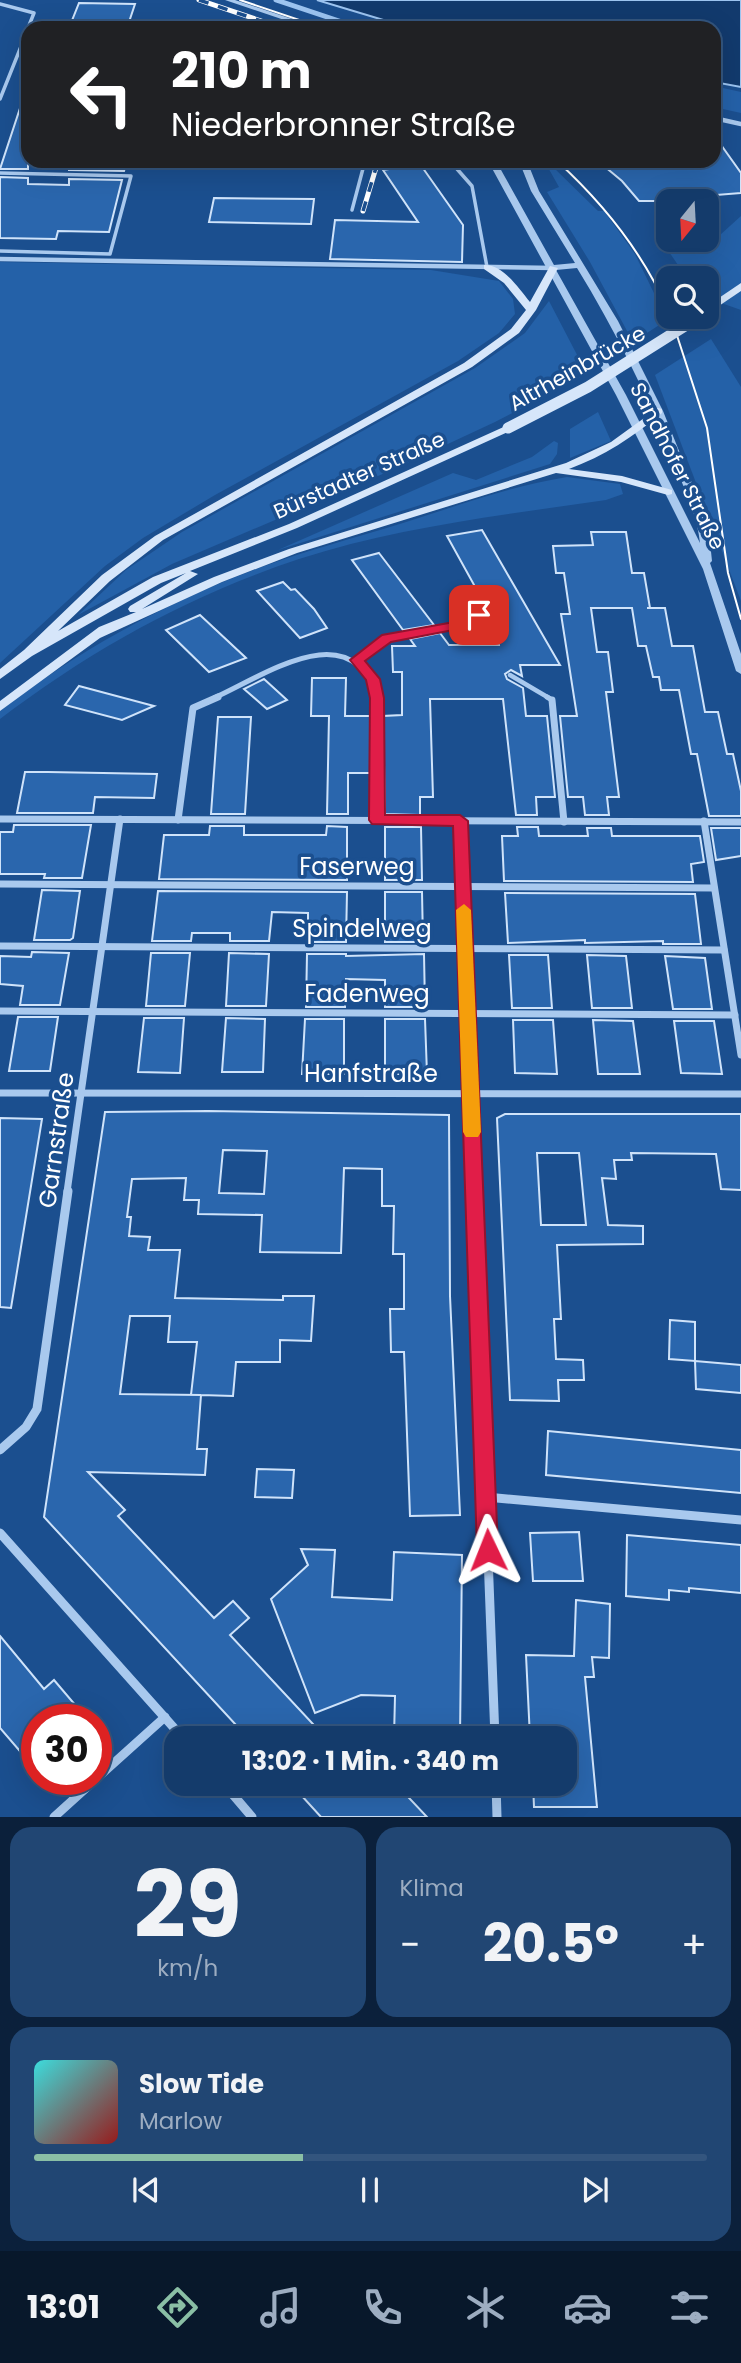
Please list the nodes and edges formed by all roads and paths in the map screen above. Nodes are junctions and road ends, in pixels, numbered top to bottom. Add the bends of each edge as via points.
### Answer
1 (228, 0) edge
2 (0, 4) edge
3 (31, 21) edge
4 (292, 21) edge
5 (21, 47) edge
6 (19, 52) joint
7 (0, 99) edge
8 (721, 119) edge
9 (741, 124) edge
10 (363, 168) edge
11 (456, 168) edge
12 (496, 168) edge
13 (526, 168) edge
14 (0, 173) edge
15 (352, 210) dead end
16 (0, 251) edge
17 (0, 259) edge
18 (580, 265) junction
19 (487, 267) junction
20 (553, 268) junction
21 (741, 286) edge
22 (719, 302) edge
23 (531, 310) junction
24 (680, 329) edge
25 (658, 411) junction
26 (508, 428) joint
27 (637, 431) junction
28 (554, 471) junction
29 (668, 492) junction
30 (225, 555) junction
31 (708, 569) junction
32 (479, 615) dead end
33 (97, 635) junction
34 (28, 653) junction
35 (357, 660) junction
36 (741, 671) edge
37 (0, 675) edge
38 (510, 675) dead end
39 (552, 700) joint
40 (0, 707) edge
41 (0, 819) edge
42 (120, 820) junction
43 (178, 820) junction
44 (377, 820) junction
45 (460, 821) junction
46 (704, 821) junction
47 (564, 822) junction
48 (741, 822) edge
49 (0, 884) edge
50 (111, 884) junction
51 (463, 886) junction
52 (714, 888) junction
53 (0, 946) edge
54 (103, 946) junction
55 (465, 948) junction
56 (724, 950) junction
57 (0, 1011) edge
58 (94, 1011) junction
59 (467, 1013) junction
60 (735, 1015) junction
61 (741, 1055) edge
62 (83, 1092) junction
63 (0, 1093) edge
64 (470, 1093) junction
65 (741, 1094) edge
66 (0, 1450) edge
67 (486, 1496) junction
68 (741, 1520) edge
69 (0, 1533) edge
70 (165, 1717) junction
71 (173, 1726) edge
72 (495, 1726) edge
73 (112, 1765) edge
74 (78, 1795) edge
75 (234, 1796) edge
76 (497, 1796) edge
77 (54, 1817) edge
78 (252, 1817) edge
79 (498, 1817) edge

1 - 4 street
2 - 3 lane via 34,13
5 - 6 lane
6 - 7 lane
8 - 9 street
10 - 15 lane
11 - 19 lane via 472,186
12 - 20 street, Sandhofer Straße
13 - 18 street, Sandhofer Straße
14 - 16 lane via 131,176 110,254
17 - 19 street
18 - 20 street
18 - 25 street, Sandhofer Straße via 614,321
19 - 20 street
19 - 23 main road via 507,281
20 - 23 main road
20 - 27 street, Sandhofer Straße
21 - 22 main road
23 - 34 main road via 515,331 468,365 159,538 106,578
24 - 26 main road, Altrheinbrücke, bridge via 587,387
25 - 27 main road
25 - 31 street, Sandhofer Straße via 703,523
26 - 30 main road, Bürstadter Straße
27 - 28 main road via 605,452
27 - 29 street, Sandhofer Straße
28 - 29 main road via 622,479
28 - 33 main road via 290,552
29 - 31 street, Sandhofer Straße
30 - 33 main road, Bürstadter Straße
30 - 34 main road, Bürstadter Straße via 157,580
31 - 36 street, Sandhofer Straße
32 - 35 lane via 470,623 387,638
33 - 40 main road, Bürstadter Straße
34 - 37 main road, Bürstadter Straße
35 - 43 street via 313,654 193,708
35 - 44 street via 373,679 377,698
38 - 39 lane
39 - 47 street
41 - 42 street
42 - 43 street
42 - 50 street, Garnstraße
43 - 44 street
44 - 45 street
45 - 47 street
45 - 51 street
46 - 47 street
46 - 48 street
46 - 52 street
49 - 50 street, Faserweg
50 - 51 street, Faserweg
50 - 54 street, Garnstraße
51 - 52 street, Faserweg
51 - 55 street
52 - 56 street
53 - 54 street, Spindelweg
54 - 55 street, Spindelweg
54 - 58 street, Garnstraße
55 - 56 street, Spindelweg
55 - 59 street
56 - 60 street
57 - 58 street, Fadenweg
58 - 59 street, Fadenweg
58 - 62 street, Garnstraße
59 - 60 street, Fadenweg
59 - 64 street
60 - 61 street
62 - 63 street, Hanfstraße
62 - 64 street, Hanfstraße
62 - 66 street, Garnstraße via 37,1409 27,1428
64 - 65 street, Hanfstraße
64 - 67 street
67 - 68 street
67 - 72 street
69 - 70 street
70 - 71 street
70 - 73 street
74 - 77 street
75 - 78 street
76 - 79 street

